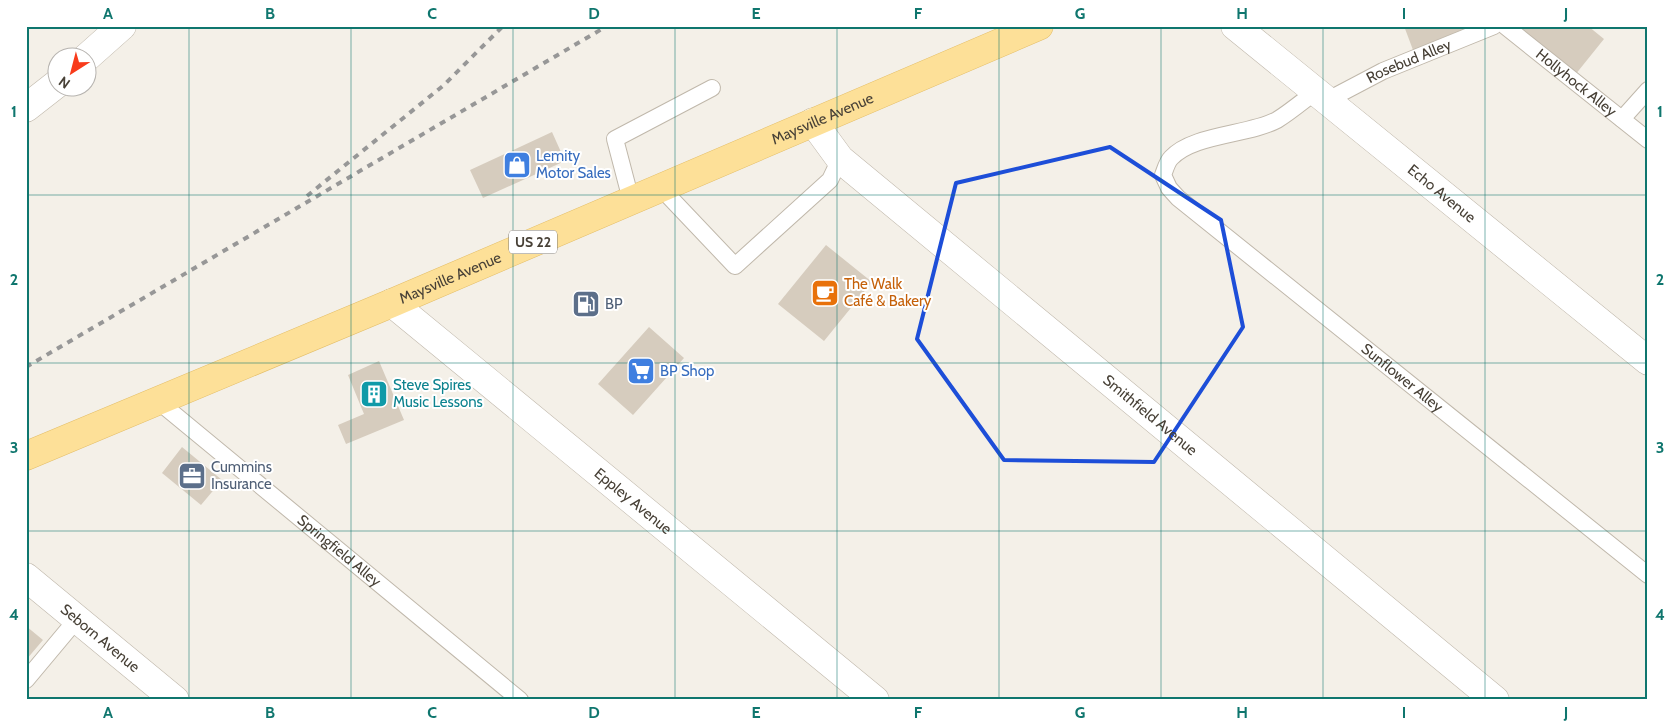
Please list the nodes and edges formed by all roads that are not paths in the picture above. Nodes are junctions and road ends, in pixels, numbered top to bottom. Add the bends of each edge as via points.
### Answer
1 (122, 26) edge
2 (1039, 26) edge
3 (1235, 26) edge
4 (1494, 26) edge
5 (1505, 26) edge
6 (97, 48) edge
7 (712, 88) dead end
8 (1648, 90) edge
9 (48, 91) edge
10 (1320, 96) junction
11 (26, 108) edge
12 (1622, 119) junction
13 (813, 122) junction
14 (1648, 140) edge
15 (840, 158) junction
16 (1163, 175) joint
17 (660, 187) junction
18 (631, 200) junction
19 (392, 303) junction
20 (1648, 361) edge
21 (158, 401) junction
22 (26, 456) edge
23 (1648, 575) edge
24 (26, 578) edge
25 (77, 619) junction
26 (26, 680) edge
27 (175, 700) edge
28 (520, 700) edge
29 (876, 700) edge
30 (1495, 700) edge

1 - 6 street
2 - 13 main road, Maysville Avenue / US 22
3 - 10 street, Echo Avenue
4 - 10 lane, Rosebud Alley
5 - 12 lane, Hollyhock Alley
7 - 18 lane via 615,140
8 - 12 lane
9 - 11 street
10 - 16 lane, Rosebud Alley via 1277,120 1182,150 1171,158
10 - 20 street, Echo Avenue
12 - 14 lane, Hollyhock Alley
13 - 15 street, Smithfield Avenue
13 - 17 main road, Maysville Avenue / US 22
15 - 17 lane via 830,180 735,266
15 - 30 street, Smithfield Avenue
16 - 23 lane, Sunflower Alley via 1178,198
17 - 18 main road, Maysville Avenue / US 22
18 - 19 main road, Maysville Avenue / US 22
19 - 21 main road, Maysville Avenue / US 22
19 - 29 street, Eppley Avenue
21 - 22 main road, Maysville Avenue / US 22
21 - 28 lane, Springfield Alley
24 - 25 street, Seborn Avenue
25 - 26 lane
25 - 27 street, Seborn Avenue

